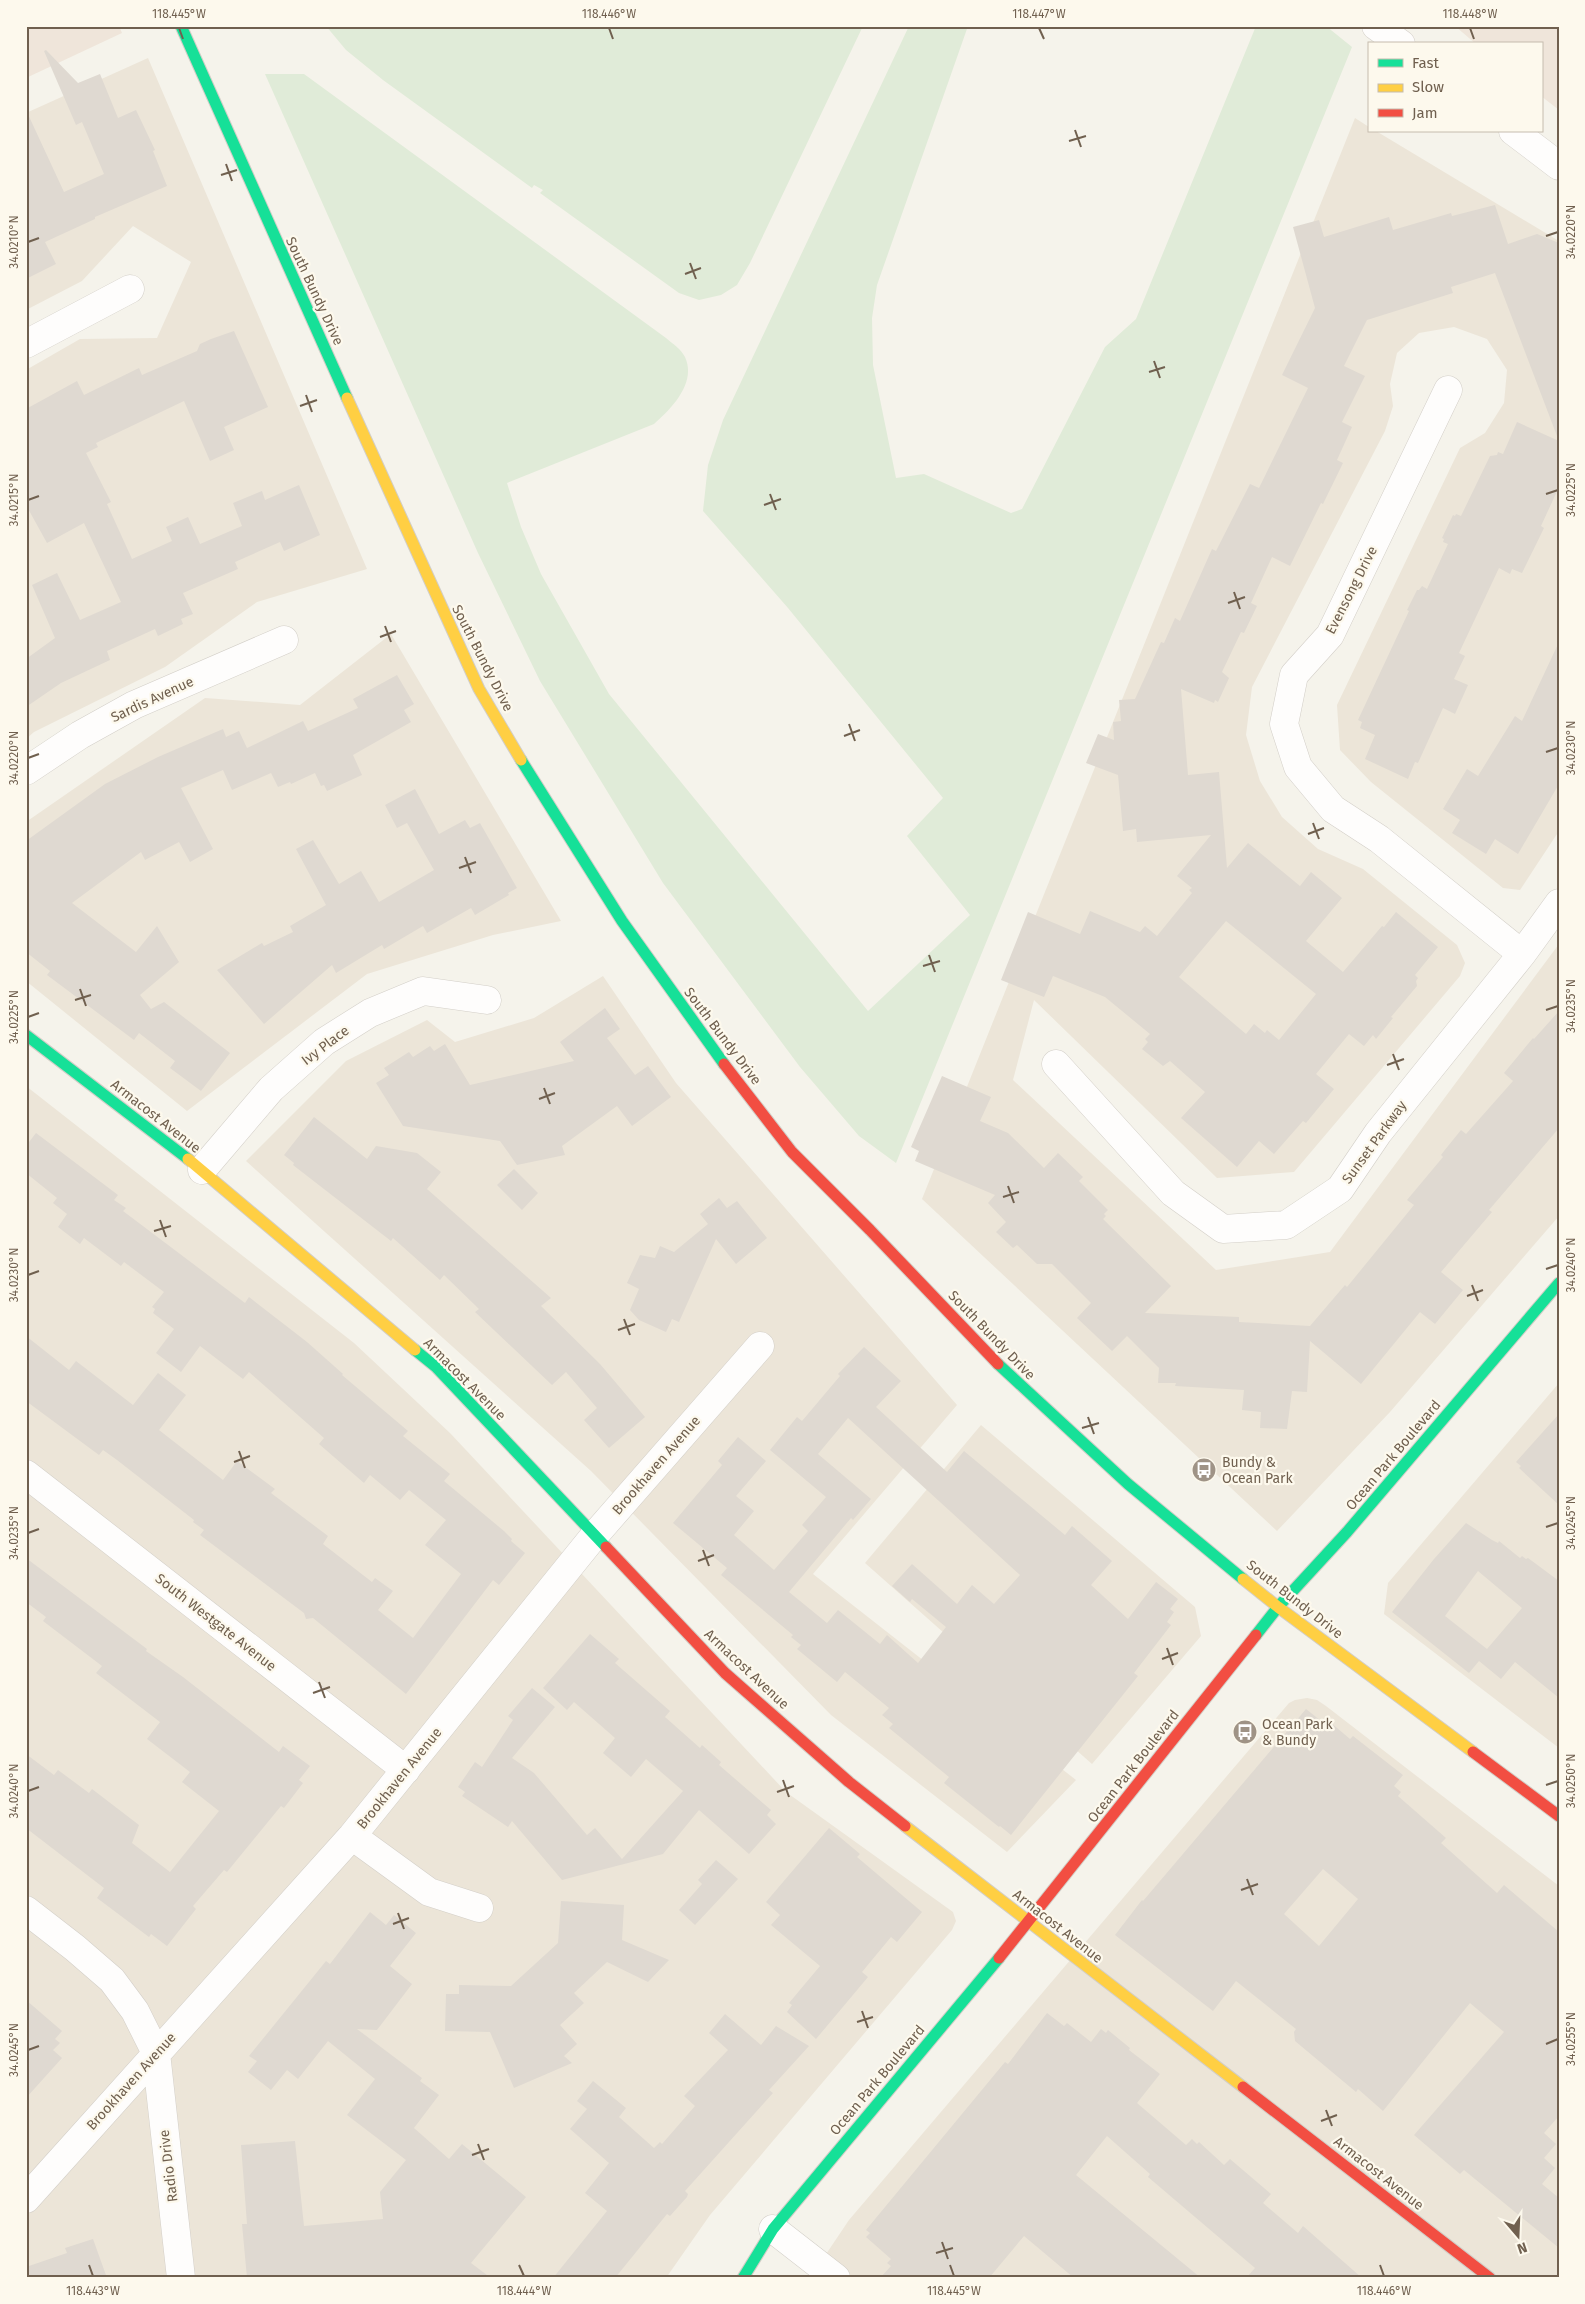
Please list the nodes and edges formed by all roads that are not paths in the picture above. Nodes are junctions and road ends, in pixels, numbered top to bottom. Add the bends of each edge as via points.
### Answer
1 (181, 26) edge
2 (1376, 26) edge
3 (1398, 42) edge
4 (1514, 132) edge
5 (1559, 166) edge
6 (130, 289) dead end
7 (26, 344) edge
8 (1448, 390) dead end
9 (284, 640) dead end
10 (26, 770) edge
11 (1559, 903) edge
12 (1522, 954) junction
13 (487, 1000) dead end
14 (26, 1035) edge
15 (1056, 1064) dead end
16 (202, 1170) junction
17 (1556, 1291) edge
18 (760, 1346) dead end
19 (26, 1474) edge
20 (594, 1536) junction
21 (1278, 1607) junction
22 (406, 1770) junction
23 (1559, 1816) edge
24 (352, 1836) junction
25 (479, 1908) dead end
26 (26, 1910) edge
27 (1029, 1922) junction
28 (156, 2053) junction
29 (26, 2199) edge
30 (773, 2228) junction
31 (181, 2278) edge
32 (742, 2278) edge
33 (836, 2278) edge
34 (1490, 2278) edge

1 - 21 main road, South Bundy Drive via 479,689 622,921 705,1039 792,1152 1003,1370 1128,1484
2 - 3 street
4 - 5 street
6 - 7 street
8 - 12 street, Evensong Drive via 1330,635 1294,675 1284,724 1298,767 1333,809 1379,838
9 - 10 street, Sardis Avenue via 134,705
11 - 12 street, Sunset Parkway
12 - 15 street, Sunset Parkway via 1378,1133 1340,1189 1286,1225 1223,1228 1216,1224 1173,1193
13 - 16 street, Ivy Place via 423,991 370,1013 324,1042 271,1089
14 - 16 main road, Armacost Avenue
16 - 20 main road, Armacost Avenue via 436,1367
17 - 21 main road, Ocean Park Boulevard
18 - 20 street, Brookhaven Avenue
19 - 22 street, South Westgate Avenue
20 - 22 street, Brookhaven Avenue
20 - 27 main road, Armacost Avenue via 726,1672 849,1782
21 - 23 main road, South Bundy Drive
21 - 27 main road, Ocean Park Boulevard
22 - 24 street, Brookhaven Avenue
24 - 25 street via 429,1892
24 - 28 street, Brookhaven Avenue
26 - 28 street via 112,1980 135,2011
27 - 30 main road, Ocean Park Boulevard
27 - 34 main road, Armacost Avenue
28 - 29 street, Brookhaven Avenue
28 - 31 street, Radio Drive
30 - 32 main road, Ocean Park Boulevard
30 - 33 street

